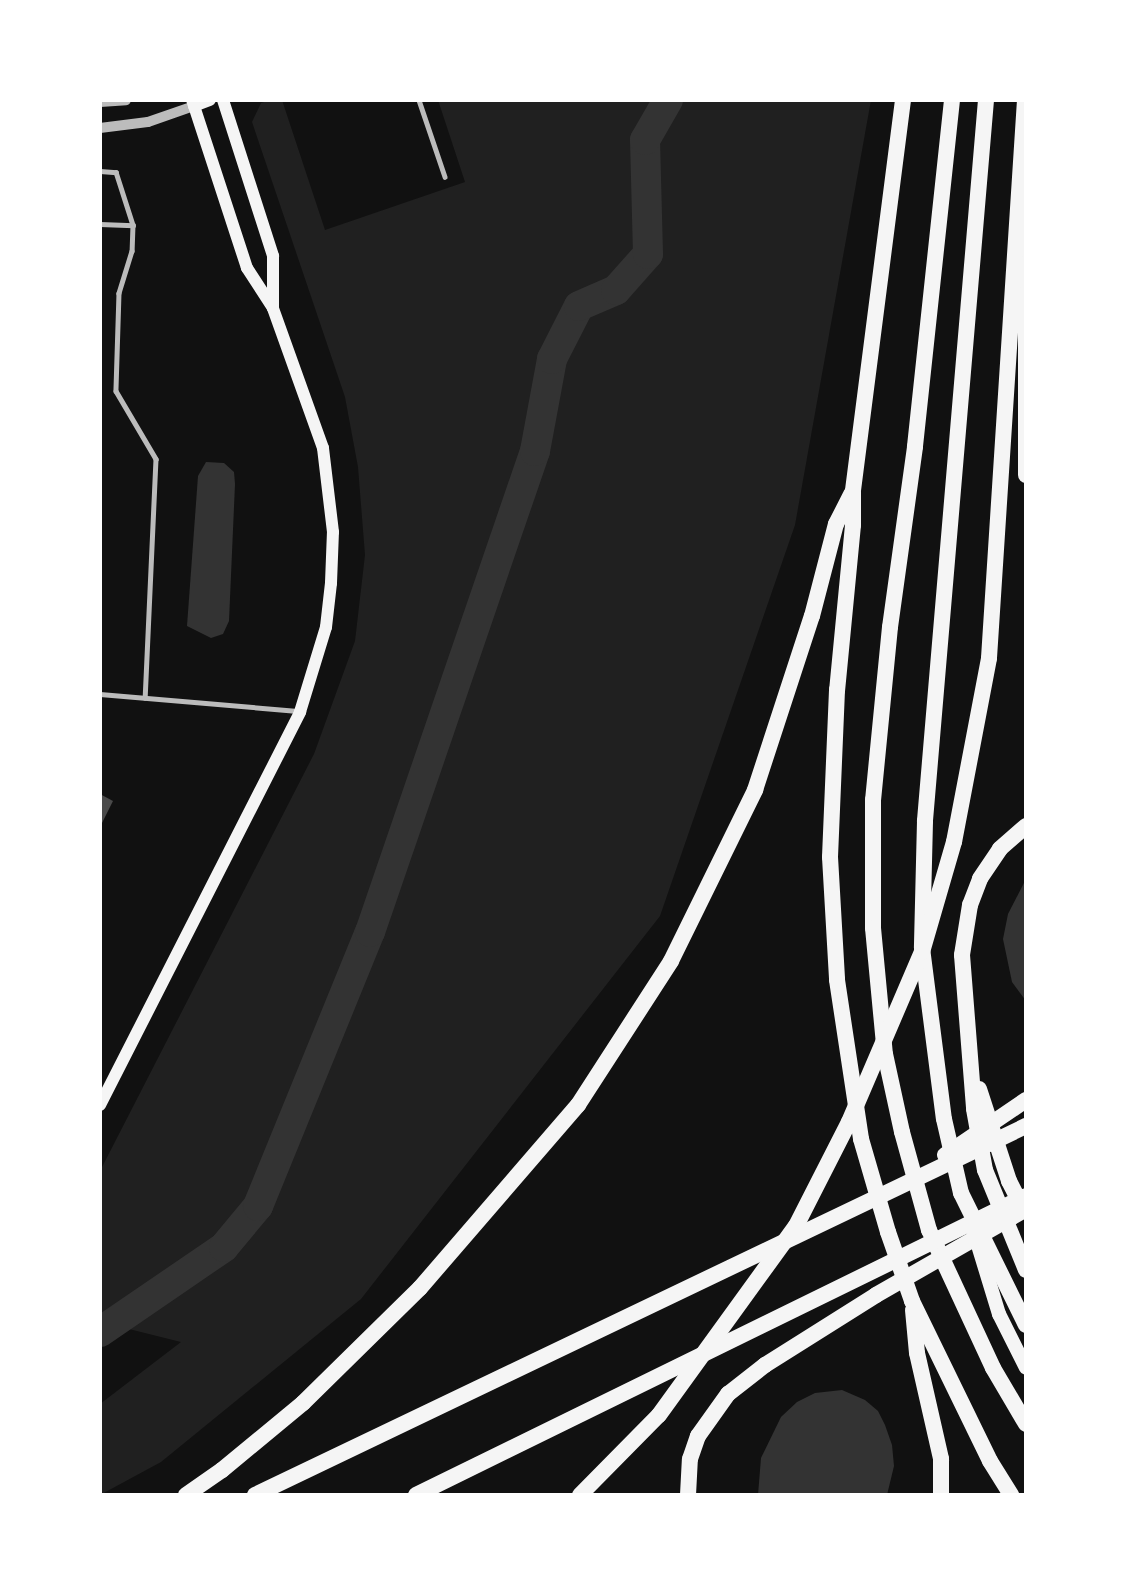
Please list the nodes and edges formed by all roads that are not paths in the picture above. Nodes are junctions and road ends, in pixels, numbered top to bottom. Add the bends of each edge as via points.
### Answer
1 (126, 100) edge
2 (210, 100) edge
3 (222, 100) edge
4 (419, 100) edge
5 (903, 100) edge
6 (952, 100) edge
7 (986, 100) edge
8 (1026, 100) edge
9 (100, 102) edge
10 (193, 103) edge
11 (100, 128) edge
12 (100, 171) edge
13 (445, 177) dead end
14 (100, 224) edge
15 (133, 225) junction
16 (273, 308) junction
17 (1026, 475) edge
18 (853, 492) junction
19 (100, 694) edge
20 (145, 698) junction
21 (300, 712) junction
22 (1026, 826) edge
23 (973, 1066) junction
24 (1021, 1103) edge
25 (100, 1104) edge
26 (1025, 1127) edge
27 (894, 1191) junction
28 (961, 1193) junction
29 (1026, 1196) edge
30 (1026, 1211) edge
31 (1026, 1270) edge
32 (912, 1301) junction
33 (1026, 1325) edge
34 (1026, 1368) edge
35 (1026, 1424) edge
36 (186, 1495) edge
37 (255, 1495) edge
38 (416, 1495) edge
39 (580, 1495) edge
40 (688, 1495) edge
41 (941, 1495) edge
42 (1011, 1495) edge

1 - 9 street
2 - 10 main road
3 - 16 main road via 273,256
4 - 13 lane
5 - 18 highway
6 - 35 highway via 873,800 873,928 885,1054 929,1230 993,1368
7 - 28 highway via 922,883 922,948 933,1049
8 - 17 highway
8 - 39 highway via 990,645 954,842 922,951 849,1122 796,1226 659,1415
10 - 11 street via 148,122
10 - 16 main road via 247,268
12 - 15 lane via 116,172
14 - 15 lane
15 - 20 lane via 132,251 119,293 116,391 156,459
16 - 21 main road via 311,408 330,491 331,583 326,627
18 - 32 highway via 837,690 830,857 837,980 861,1139
18 - 36 highway via 836,524 812,616 755,790 671,961 578,1105 420,1288 303,1403
19 - 20 lane
20 - 21 lane
21 - 25 main road
22 - 23 highway via 989,863 964,929 962,955
23 - 30 highway via 1009,1181
23 - 31 highway via 974,1109 985,1170
24 - 27 highway
26 - 27 highway
27 - 37 highway
28 - 33 highway
28 - 34 highway via 999,1314
29 - 38 highway
30 - 40 highway via 876,1295 765,1365 728,1394 698,1436 690,1459
32 - 41 highway via 917,1353 941,1459
32 - 42 highway

